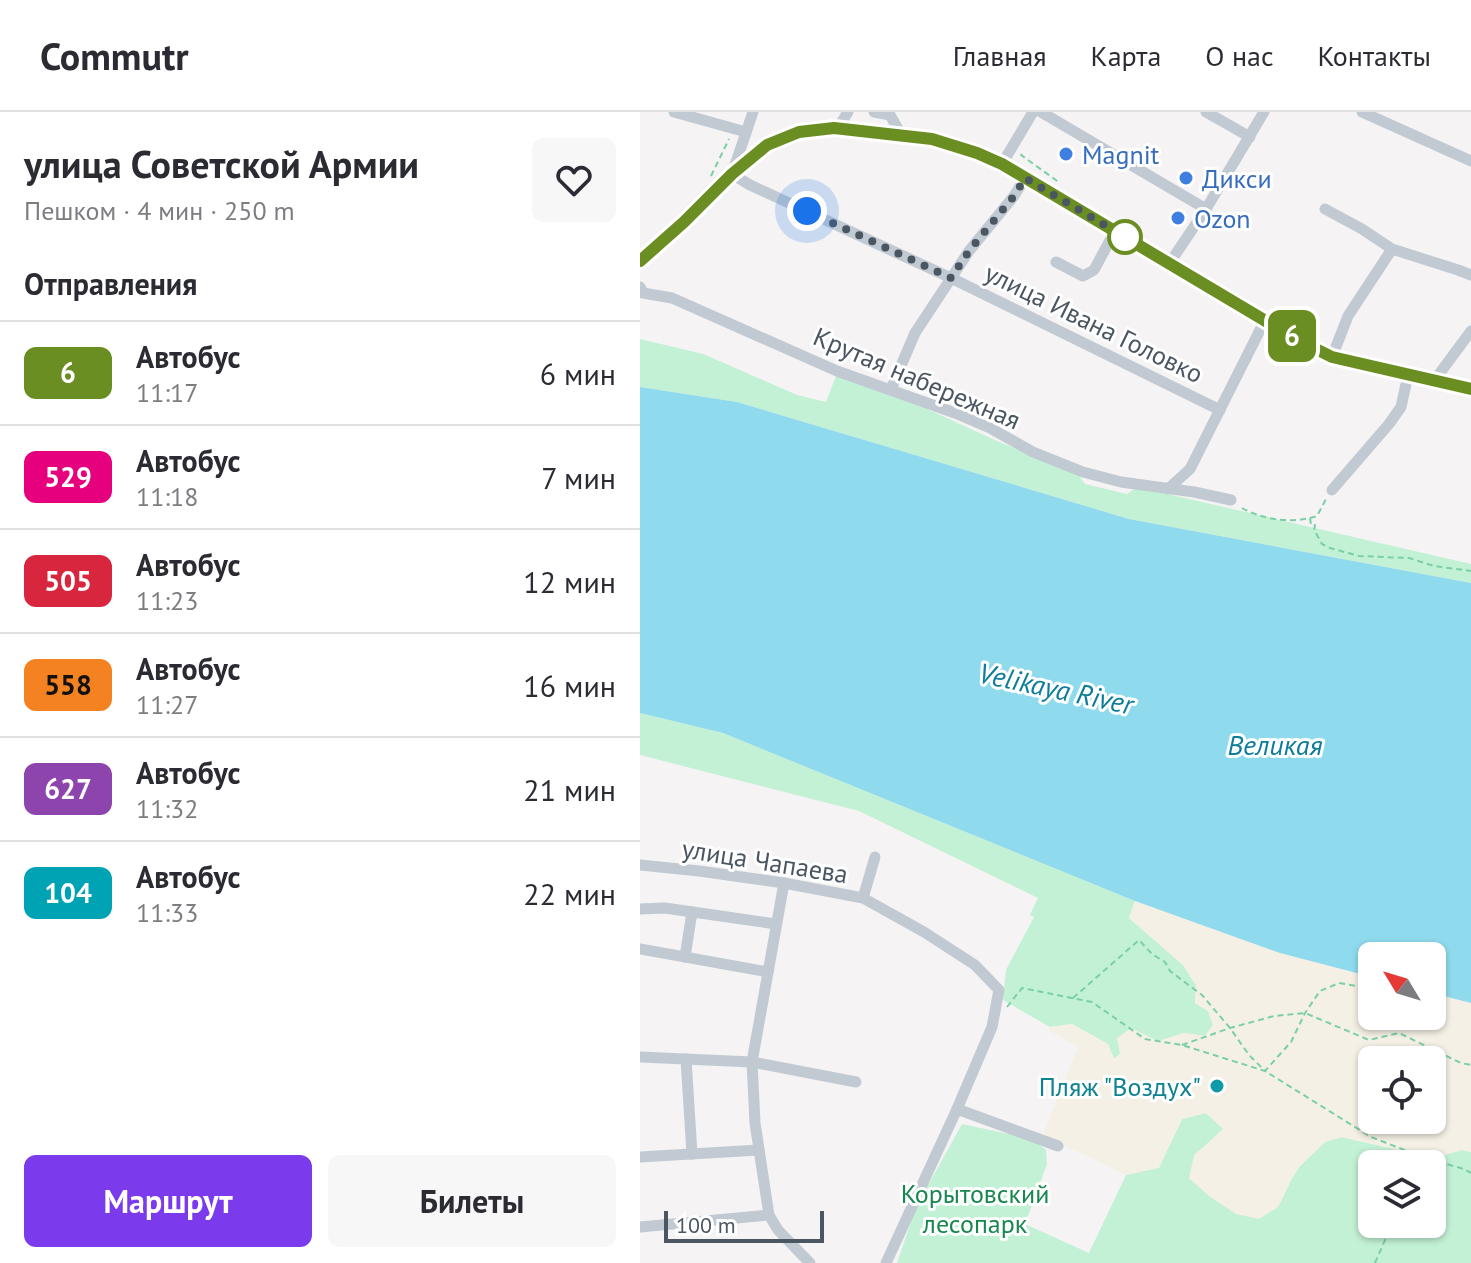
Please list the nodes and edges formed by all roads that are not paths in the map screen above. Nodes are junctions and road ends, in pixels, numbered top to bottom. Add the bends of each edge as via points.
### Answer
1 (674, 112) edge
2 (753, 112) edge
3 (848, 112) edge
4 (874, 112) edge
5 (1033, 112) edge
6 (1206, 112) edge
7 (1264, 112) edge
8 (1362, 112) edge
9 (1045, 117) edge
10 (838, 128) junction
11 (746, 132) junction
12 (902, 136) junction
13 (1250, 137) junction
14 (1471, 161) edge
15 (1002, 164) junction
16 (732, 174) junction
17 (1025, 178) junction
18 (1206, 209) junction
19 (1325, 209) dead end
20 (1115, 231) junction
21 (1392, 249) junction
22 (640, 261) edge
23 (1056, 262) dead end
24 (1169, 264) junction
25 (1471, 275) edge
26 (951, 278) junction
27 (640, 287) edge
28 (1265, 320) junction
29 (1471, 331) edge
30 (1332, 357) junction
31 (1408, 375) junction
32 (1434, 381) junction
33 (891, 389) junction
34 (1471, 389) edge
35 (1220, 410) junction
36 (1168, 489) junction
37 (1332, 490) road end
38 (1231, 500) road end
39 (875, 857) dead end
40 (640, 865) edge
41 (784, 883) junction
42 (863, 898) junction
43 (640, 909) edge
44 (692, 912) junction
45 (776, 924) junction
46 (640, 949) edge
47 (685, 957) junction
48 (768, 972) junction
49 (640, 1057) edge
50 (686, 1059) junction
51 (752, 1062) junction
52 (856, 1082) dead end
53 (957, 1109) junction
54 (1058, 1146) dead end
55 (759, 1150) junction
56 (692, 1154) junction
57 (640, 1157) edge
58 (769, 1215) junction
59 (640, 1227) edge
60 (810, 1263) edge
61 (886, 1263) edge

1 - 11 street
2 - 11 street
3 - 10 street
4 - 12 street via 890,115
5 - 15 street
6 - 13 street
7 - 13 street
8 - 14 street
9 - 18 street
10 - 12 main road
10 - 16 main road via 799,132 767,145
11 - 16 street
12 - 15 main road via 932,139
13 - 18 street
15 - 17 main road
16 - 22 main road
16 - 26 street, улица Ивана Головко
17 - 20 main road
17 - 26 street
18 - 24 street
19 - 21 street
20 - 23 street via 1094,270 1083,276
20 - 24 main road
21 - 25 street
21 - 30 street via 1348,316
24 - 28 main road
26 - 33 street via 915,333
26 - 35 street, улица Ивана Головко
27 - 33 street, Крутая набережная via 643,293 672,298 837,371
28 - 30 main road
28 - 35 street
29 - 32 street
30 - 31 main road
31 - 32 main road
31 - 37 street via 1401,407
32 - 34 main road
33 - 36 street, Крутая набережная via 1083,472
35 - 36 street via 1190,469
36 - 38 street, Крутая набережная
39 - 42 street
40 - 41 street, улица Чапаева
41 - 42 street, улица Чапаева
41 - 45 street
42 - 53 street, улица Чапаева via 975,965 999,990 992,1027
43 - 44 street
44 - 45 street
44 - 47 street
45 - 48 street
46 - 47 street
47 - 48 street
48 - 51 street
49 - 50 street
50 - 51 street
50 - 56 street
51 - 52 street
51 - 55 street
53 - 54 street
53 - 61 street
55 - 56 street
55 - 58 street
56 - 57 street
58 - 59 street
58 - 60 street

